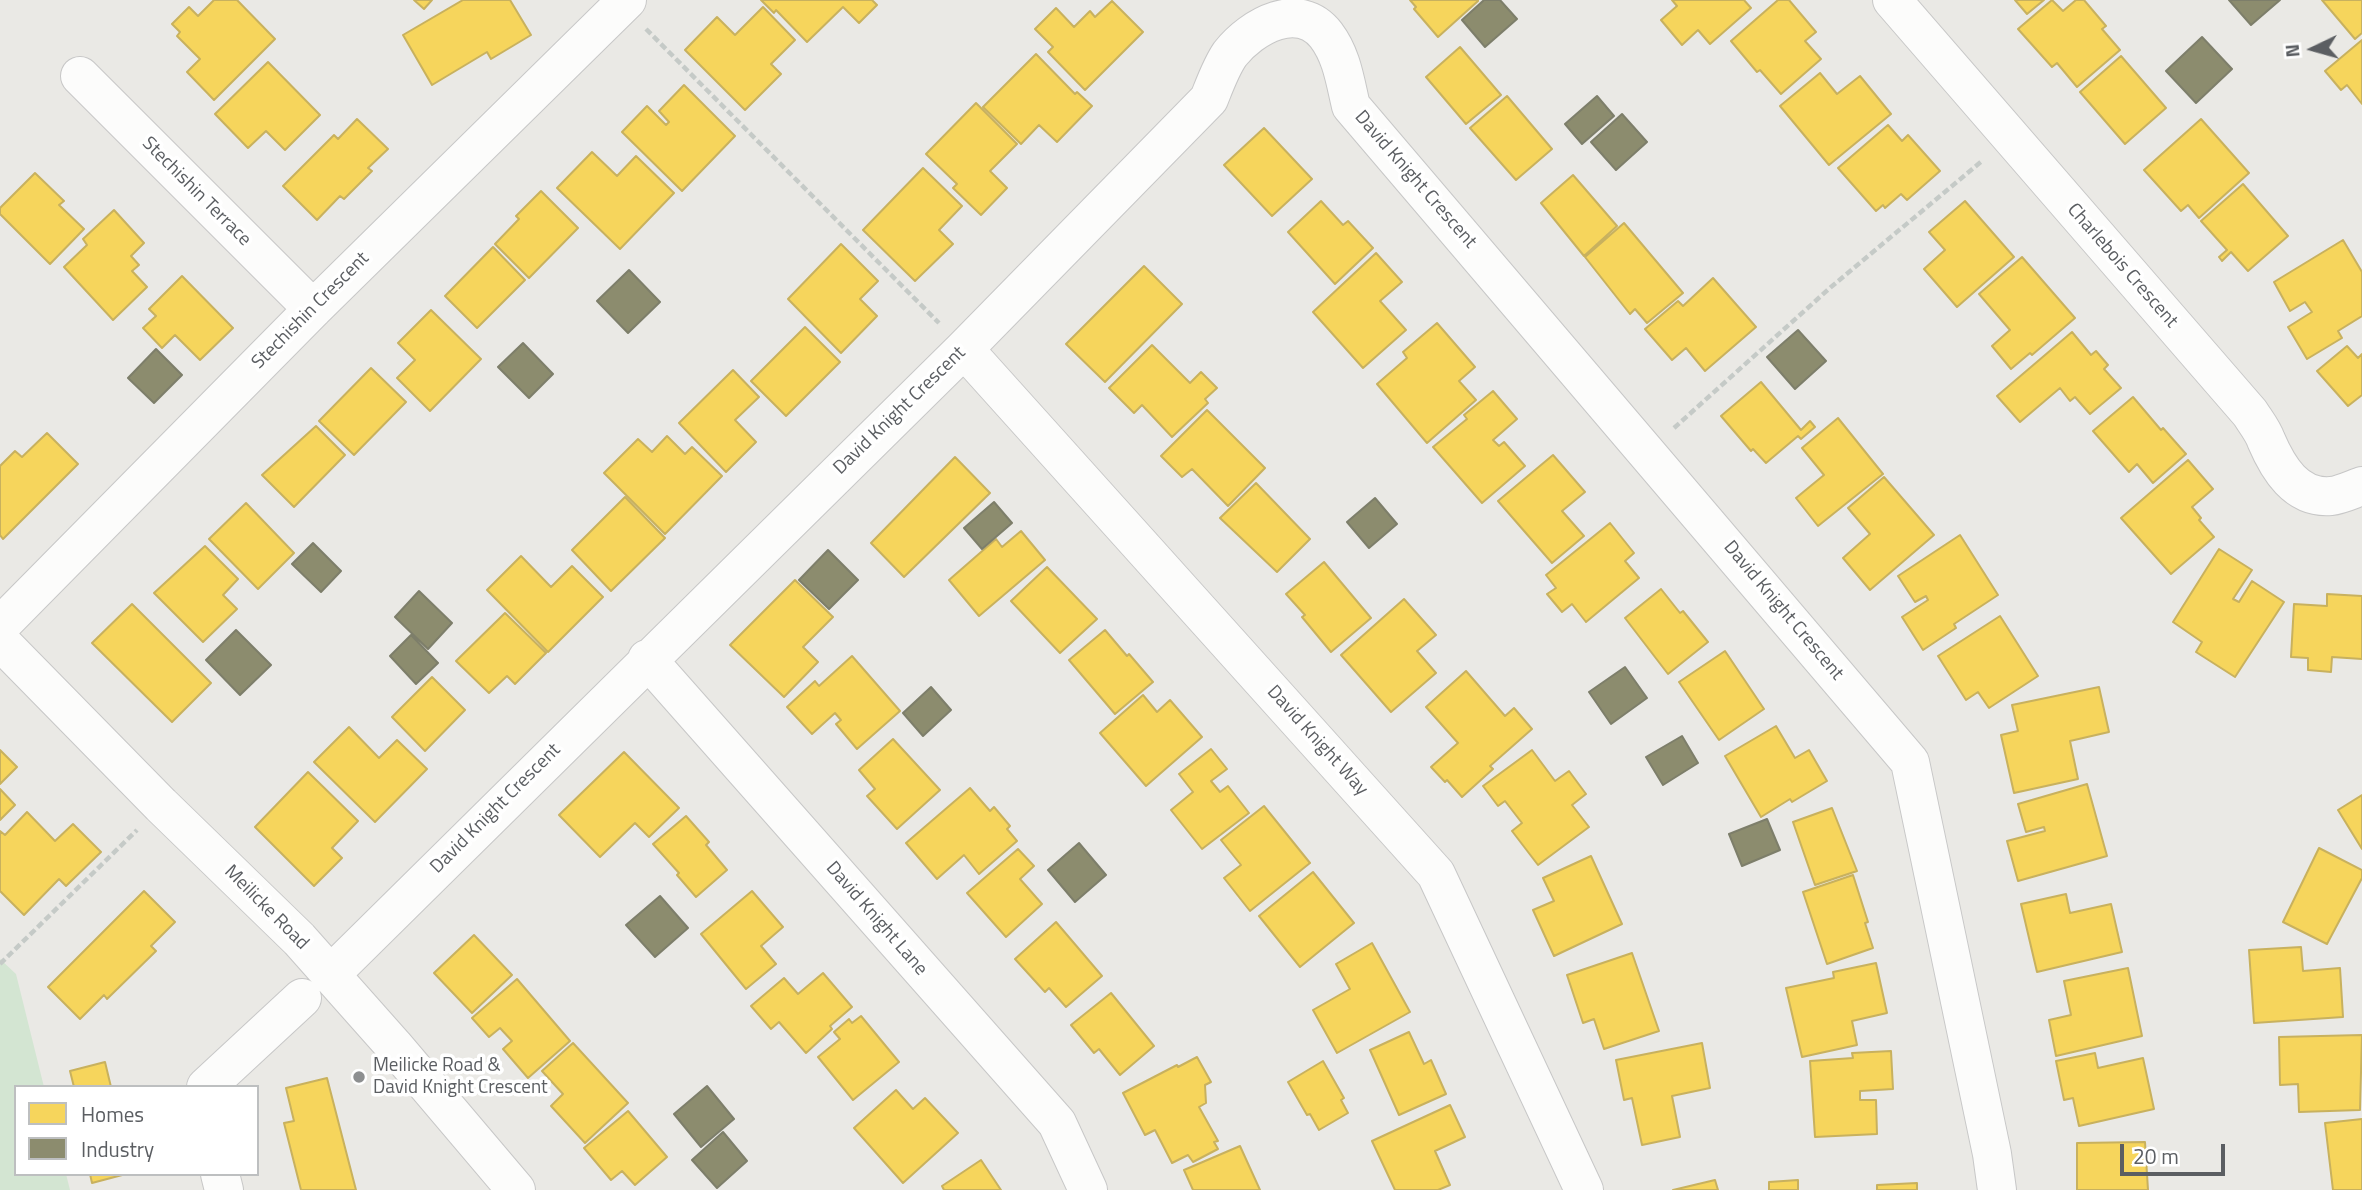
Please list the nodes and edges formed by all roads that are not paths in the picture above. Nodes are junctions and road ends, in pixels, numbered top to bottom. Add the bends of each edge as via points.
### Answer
1 (626, 0) edge
2 (1892, 0) edge
3 (80, 76) dead end
4 (313, 309) junction
5 (964, 349) junction
6 (2362, 486) edge
7 (0, 626) edge
8 (0, 641) edge
9 (647, 659) junction
10 (316, 986) junction
11 (208, 1085) edge
12 (516, 1190) edge
13 (1088, 1190) edge
14 (1584, 1190) edge
15 (1997, 1190) edge

1 - 4 street, Stechishin Crescent
2 - 6 street, Charlebois Crescent via 2250,413 2294,485 2311,494 2331,496
3 - 4 street, Stechishin Terrace
4 - 7 street, Stechishin Crescent
5 - 9 street, David Knight Crescent
5 - 14 street, David Knight Way via 1436,874
5 - 15 street, David Knight Crescent via 1209,99 1230,55 1250,35 1285,17 1308,19 1325,34 1339,57 1351,106 1910,762
8 - 10 street, Meilicke Road via 299,939
9 - 10 street, David Knight Crescent
9 - 13 street, David Knight Lane via 1057,1123
10 - 11 street, David Knight Crescent
10 - 12 street, Meilicke Road via 394,1046

